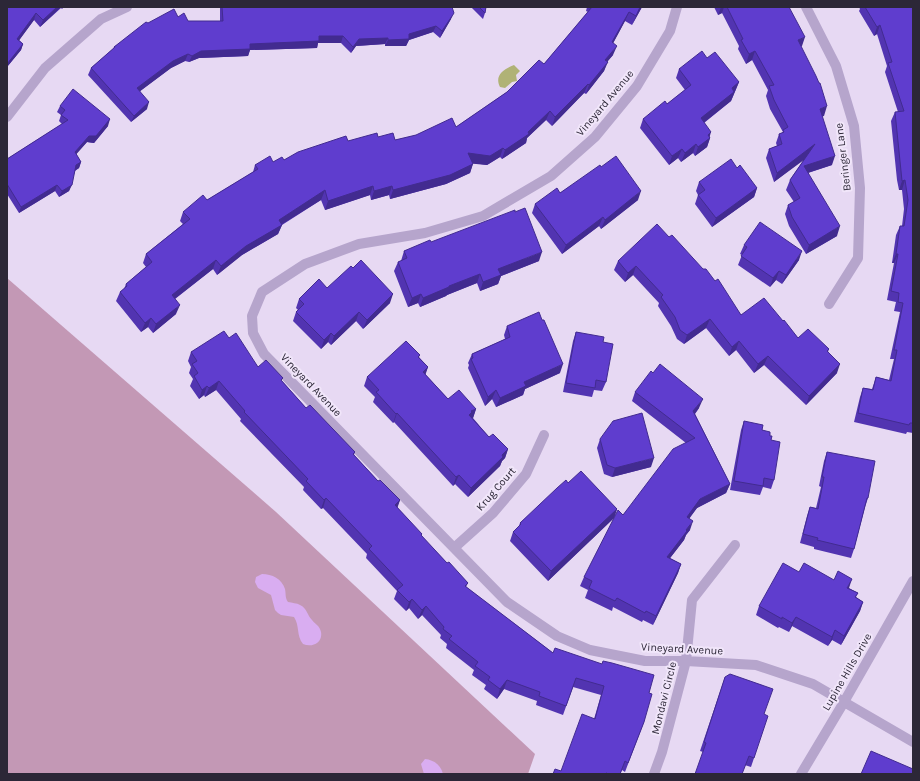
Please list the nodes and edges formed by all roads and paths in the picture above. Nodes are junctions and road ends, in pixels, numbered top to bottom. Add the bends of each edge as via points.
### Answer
1 (128, 7) edge
2 (677, 7) edge
3 (806, 7) edge
4 (7, 117) edge
5 (829, 304) dead end
6 (544, 436) dead end
7 (735, 546) dead end
8 (454, 548) junction
9 (913, 581) edge
10 (686, 661) junction
11 (844, 702) junction
12 (913, 742) edge
13 (654, 774) edge
14 (801, 774) edge

1 - 4 street via 101,19 45,68
2 - 8 street, Vineyard Avenue via 670,31 637,86 595,137 551,176 483,216 425,233 359,244 305,264 262,292 252,316 253,333 264,354
3 - 5 street, Beringer Lane via 836,66 854,126 860,188 858,258
6 - 8 street, Krug Court via 526,474 493,513
7 - 10 street, Mondavi Circle via 692,600
8 - 10 street, Vineyard Avenue via 507,602 557,636 590,650 645,661
9 - 11 street, Lupine Hills Drive
10 - 11 street, Vineyard Avenue via 756,665 814,684
10 - 13 street, Mondavi Circle
11 - 12 street, Vineyard Avenue
11 - 14 street, Lupine Hills Drive

